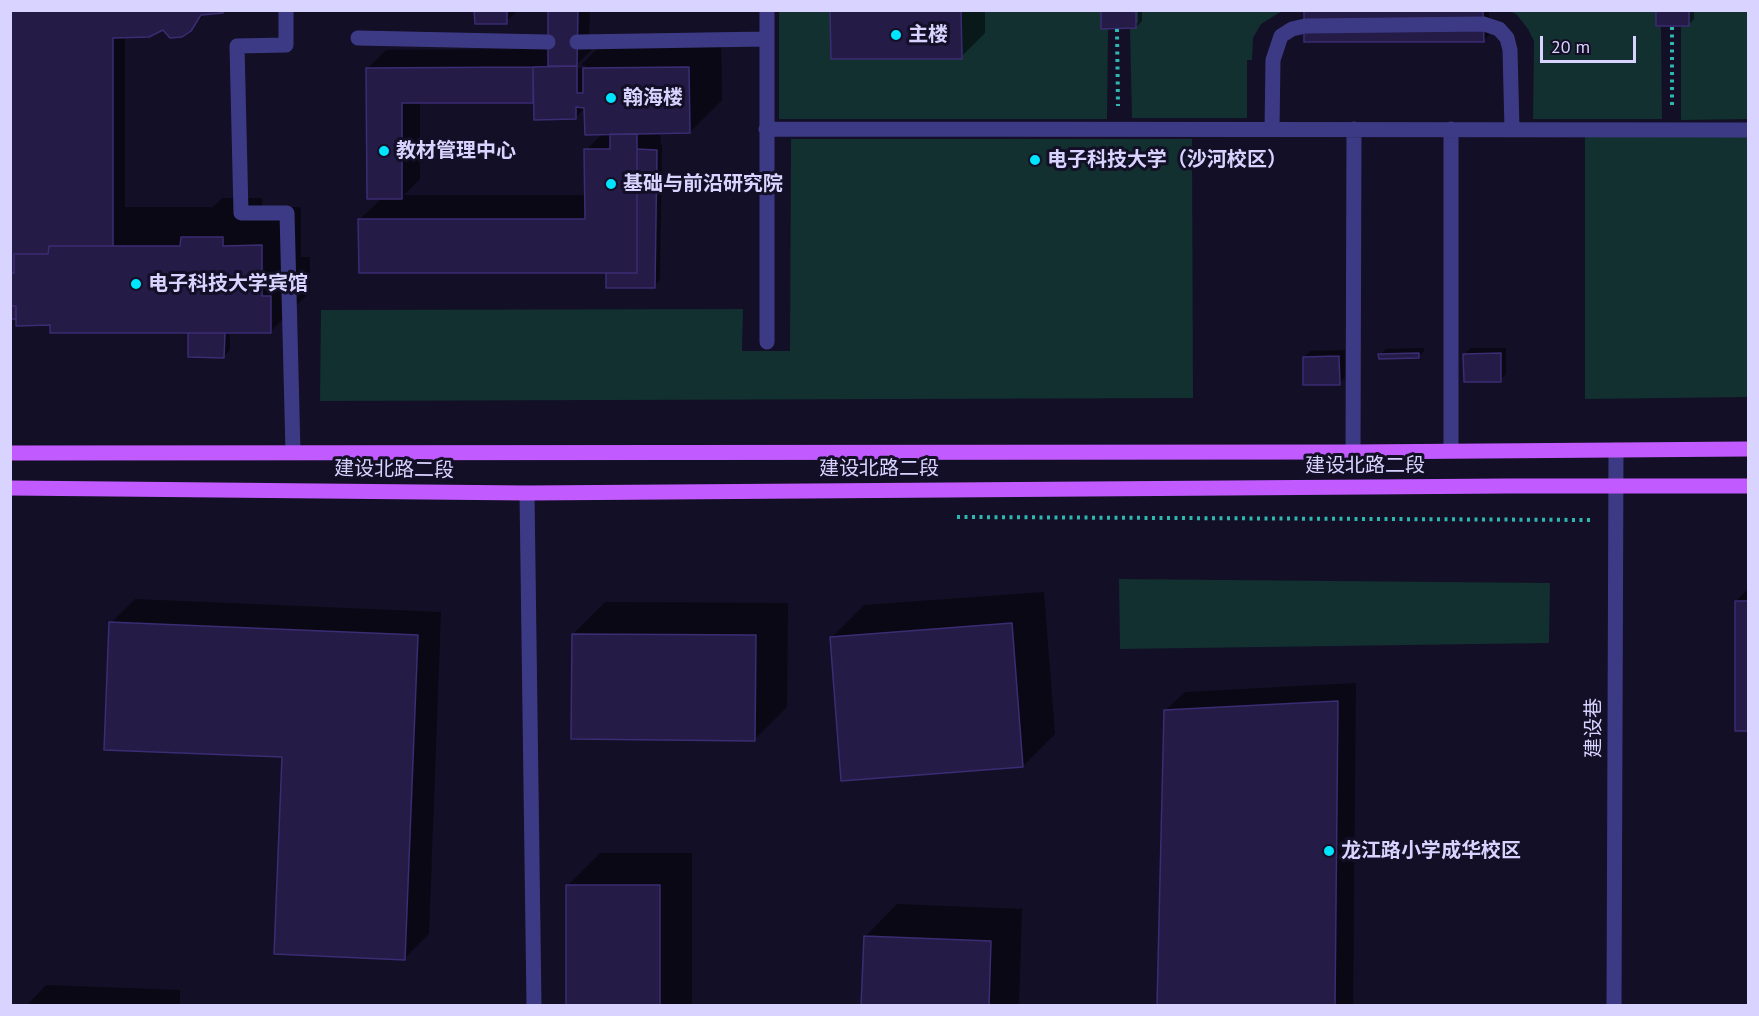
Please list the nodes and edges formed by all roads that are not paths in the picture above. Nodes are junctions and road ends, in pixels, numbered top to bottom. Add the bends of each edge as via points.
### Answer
1 (286, 10) edge
2 (766, 10) edge
3 (357, 38) dead end
4 (766, 39) junction
5 (548, 42) dead end
6 (577, 42) dead end
7 (766, 129) junction
8 (1272, 129) junction
9 (1354, 129) junction
10 (1451, 129) junction
11 (1512, 129) junction
12 (1749, 130) edge
13 (767, 342) dead end
14 (1749, 449) edge
15 (1451, 450) junction
16 (1616, 450) junction
17 (293, 452) junction
18 (1353, 452) junction
19 (10, 453) edge
20 (1616, 486) junction
21 (1749, 486) edge
22 (10, 488) edge
23 (527, 493) junction
24 (534, 1005) edge
25 (1614, 1005) edge

1 - 17 street via 286,45 237,46 241,213 287,213
2 - 4 street
3 - 5 street
4 - 6 street
4 - 7 street
7 - 8 street
7 - 13 street
8 - 9 street
8 - 11 street via 1275,48 1281,36 1292,29 1484,24 1498,29 1507,38
9 - 10 street
9 - 18 street
10 - 11 street
10 - 15 street
11 - 12 street
14 - 16 main road, 建设北路二段
15 - 16 main road, 建设北路二段
15 - 18 main road, 建设北路二段
16 - 20 street, 建设巷
17 - 18 main road, 建设北路二段
17 - 19 main road, 建设北路二段
20 - 21 main road, 建设北路二段
20 - 23 main road, 建设北路二段
20 - 25 street, 建设巷
22 - 23 main road, 建设北路二段
23 - 24 street

